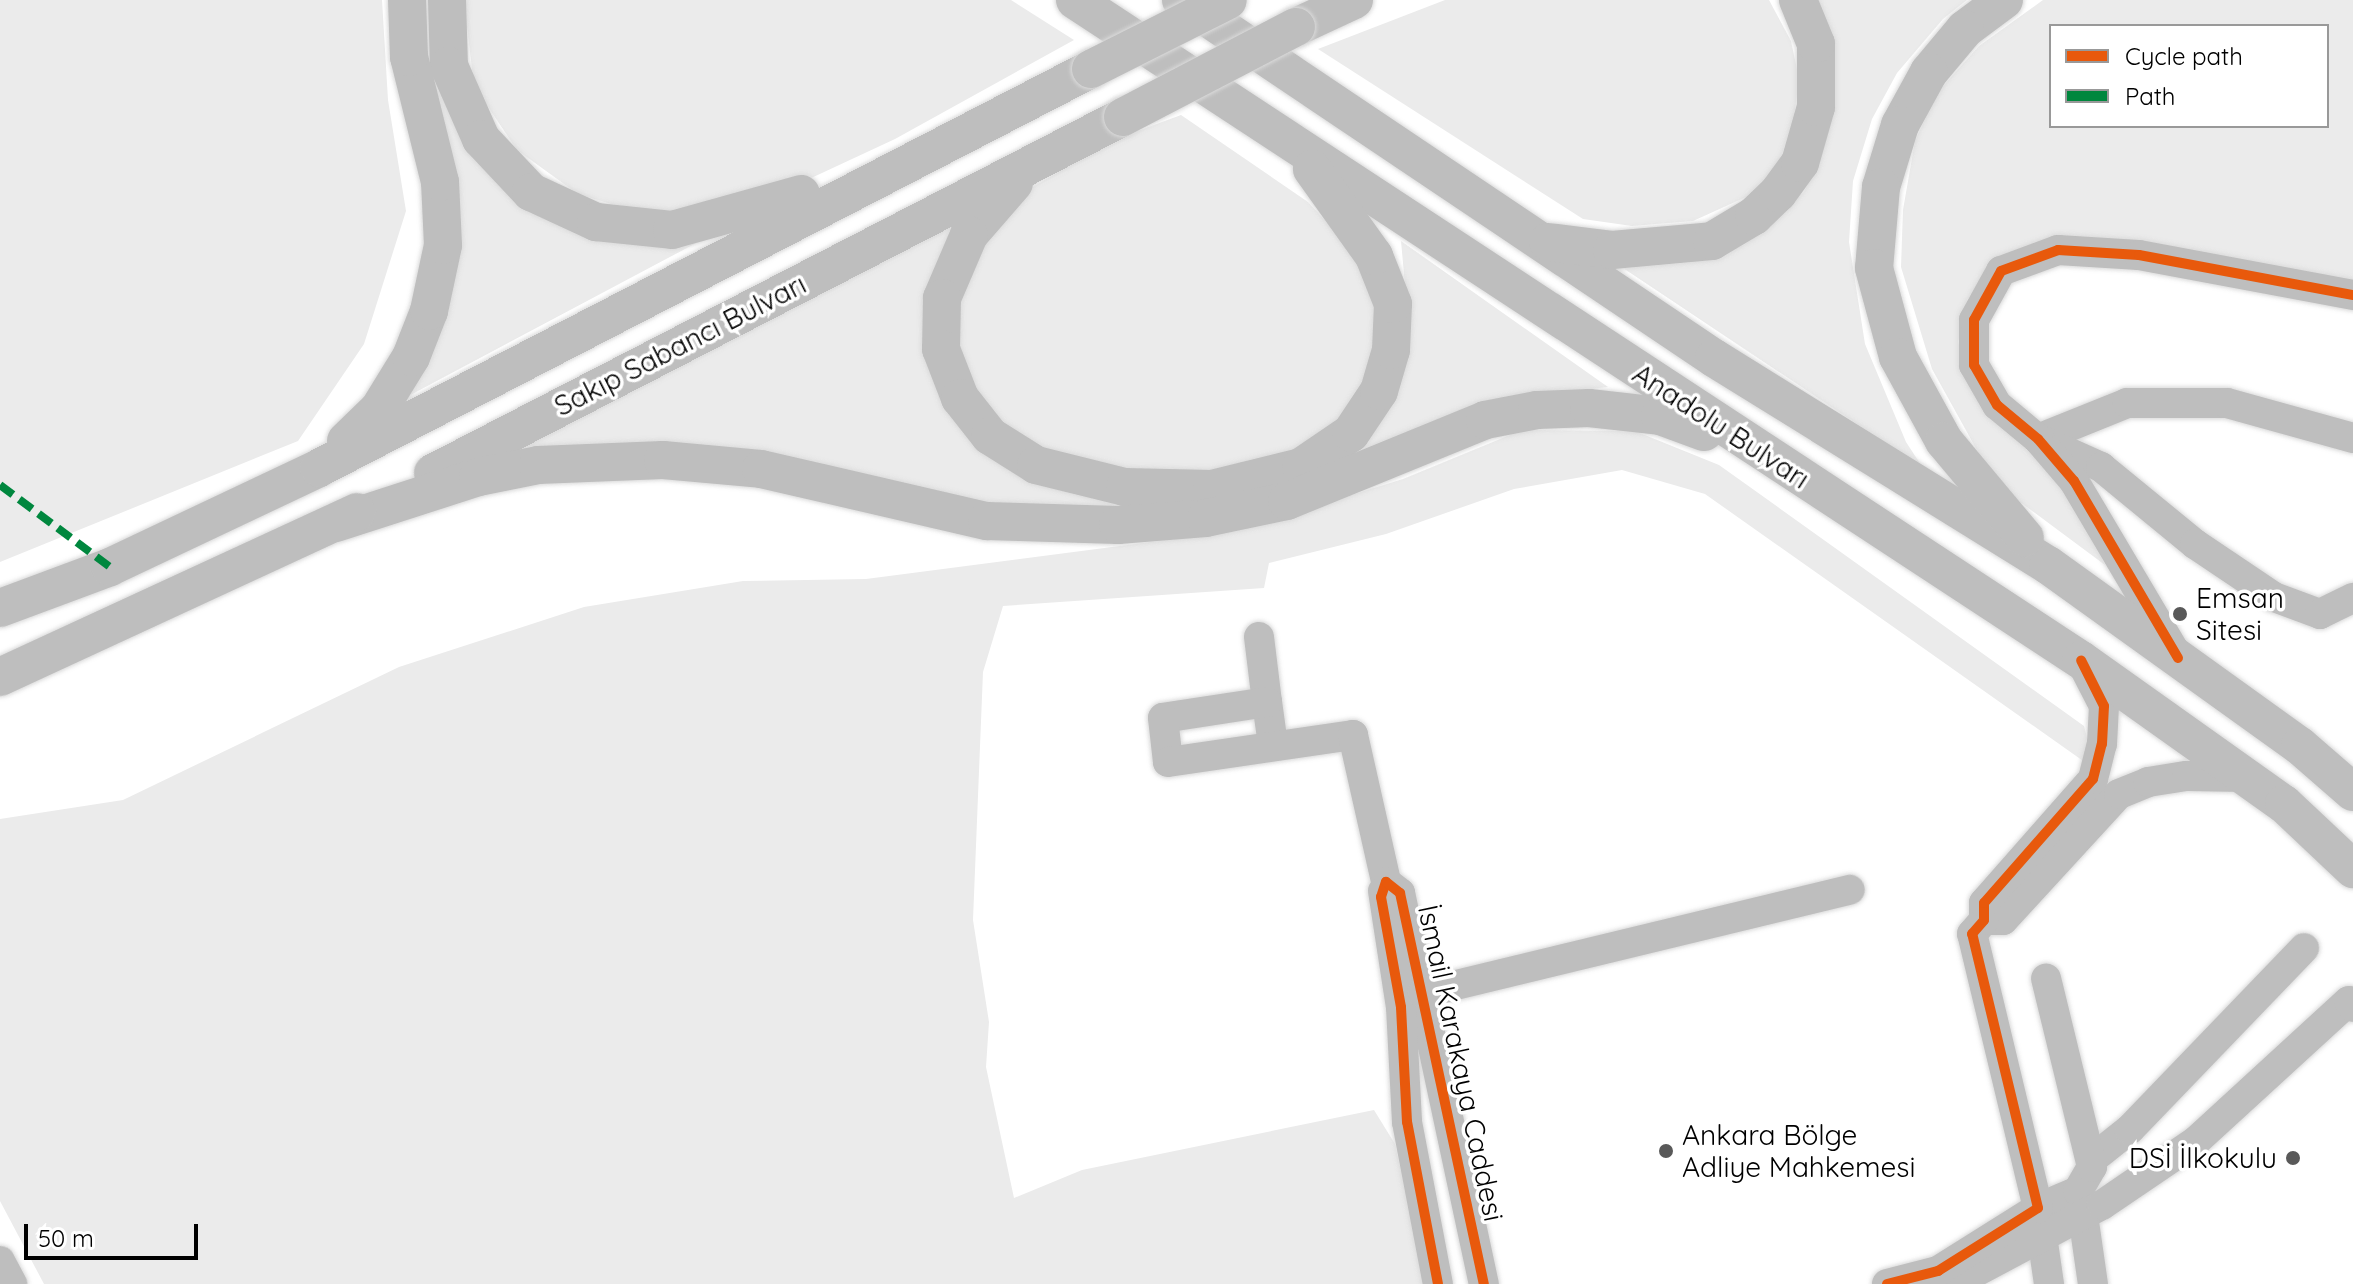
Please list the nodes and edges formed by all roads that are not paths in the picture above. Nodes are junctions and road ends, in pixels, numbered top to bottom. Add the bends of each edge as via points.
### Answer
1 (407, 0) edge
2 (447, 0) edge
3 (1075, 0) edge
4 (1181, 0) edge
5 (1228, 0) edge
6 (1354, 0) edge
7 (1798, 0) edge
8 (2004, 0) edge
9 (943, 142) junction
10 (1298, 150) junction
11 (1035, 161) junction
12 (1542, 241) junction
13 (2353, 295) edge
14 (2353, 438) edge
15 (2038, 439) junction
16 (1765, 455) junction
17 (319, 468) junction
18 (336, 523) junction
19 (2048, 565) junction
20 (2353, 598) edge
21 (0, 608) edge
22 (1259, 637) dead end
23 (2178, 658) junction
24 (2081, 660) junction
25 (0, 677) edge
26 (1267, 702) junction
27 (1273, 745) junction
28 (2246, 777) junction
29 (2353, 792) edge
30 (2353, 869) edge
31 (1386, 882) junction
32 (1850, 890) dead end
33 (1984, 920) junction
34 (2304, 948) dead end
35 (2046, 979) dead end
36 (1423, 993) junction
37 (2353, 1007) edge
38 (2091, 1160) junction
39 (2083, 1215) junction
40 (2040, 1222) junction
41 (0, 1261) edge
42 (12, 1284) edge
43 (1438, 1284) edge
44 (1484, 1284) edge
45 (1887, 1284) edge
46 (1954, 1284) edge
47 (2049, 1284) edge
48 (2093, 1284) edge

1 - 17 main road via 409,57 440,182 443,245 429,311 411,357 379,409
2 - 9 main road via 449,66 481,139 531,192 596,222 685,227 752,212
3 - 10 main road, Anadolu Bulvarı
4 - 12 main road, Anadolu Bulvarı
5 - 9 main road, Sakıp Sabancı Bulvarı, bridge
6 - 11 main road, Sakıp Sabancı Bulvarı, bridge
7 - 12 main road via 1816,44 1816,107 1800,163 1770,200 1712,241 1612,250
8 - 19 main road via 1965,29 1929,72 1900,125 1881,187 1874,268 1898,357 1944,441
9 - 17 main road, Sakıp Sabancı Bulvarı
10 - 11 main road via 1374,256 1393,304 1391,350 1379,391 1351,433 1301,467 1212,489 1125,487 1036,465 990,436 960,398 948,375 940,336 950,273 969,235
10 - 16 main road, Anadolu Bulvarı
11 - 18 main road, Sakıp Sabancı Bulvarı
12 - 19 main road, Anadolu Bulvarı via 1714,358
13 - 15 street via 2139,255 2058,250 2001,271 1974,320 1974,365 1997,405
14 - 15 street via 2227,403 2127,403
15 - 20 street via 2101,467 2195,544 2274,597 2320,614
15 - 23 street via 2074,481
16 - 18 main road via 1660,416 1589,408 1537,410 1485,420 1287,501 1206,518 1104,525 987,521 761,469 663,460 538,465 478,477
16 - 24 main road, Anadolu Bulvarı
17 - 21 main road, Sakıp Sabancı Bulvarı via 110,567
18 - 25 main road, Sakıp Sabancı Bulvarı
19 - 23 main road, Anadolu Bulvarı
22 - 26 street
23 - 29 main road, Anadolu Bulvarı via 2300,746
24 - 28 main road, Anadolu Bulvarı
24 - 33 street via 2104,706 2093,779 1984,903
26 - 27 street
26 - 27 street via 1163,718 1168,762
27 - 31 street via 1353,735
28 - 30 main road, Anadolu Bulvarı via 2284,804
28 - 33 street via 2187,776 2148,782 2119,794 2003,920
31 - 36 street, İsmail Karakaya Caddesi via 1400,893
31 - 43 street, İsmail Karakaya Caddesi via 1381,897 1401,1007 1407,1122
32 - 36 street
33 - 40 street via 1972,934
34 - 38 street via 2130,1129
35 - 38 street
36 - 44 street, İsmail Karakaya Caddesi
37 - 39 street via 2349,1001 2196,1141
38 - 40 street via 2083,1187
39 - 40 street
39 - 48 street
40 - 45 street via 1938,1271
40 - 46 street
40 - 47 street
41 - 42 street

